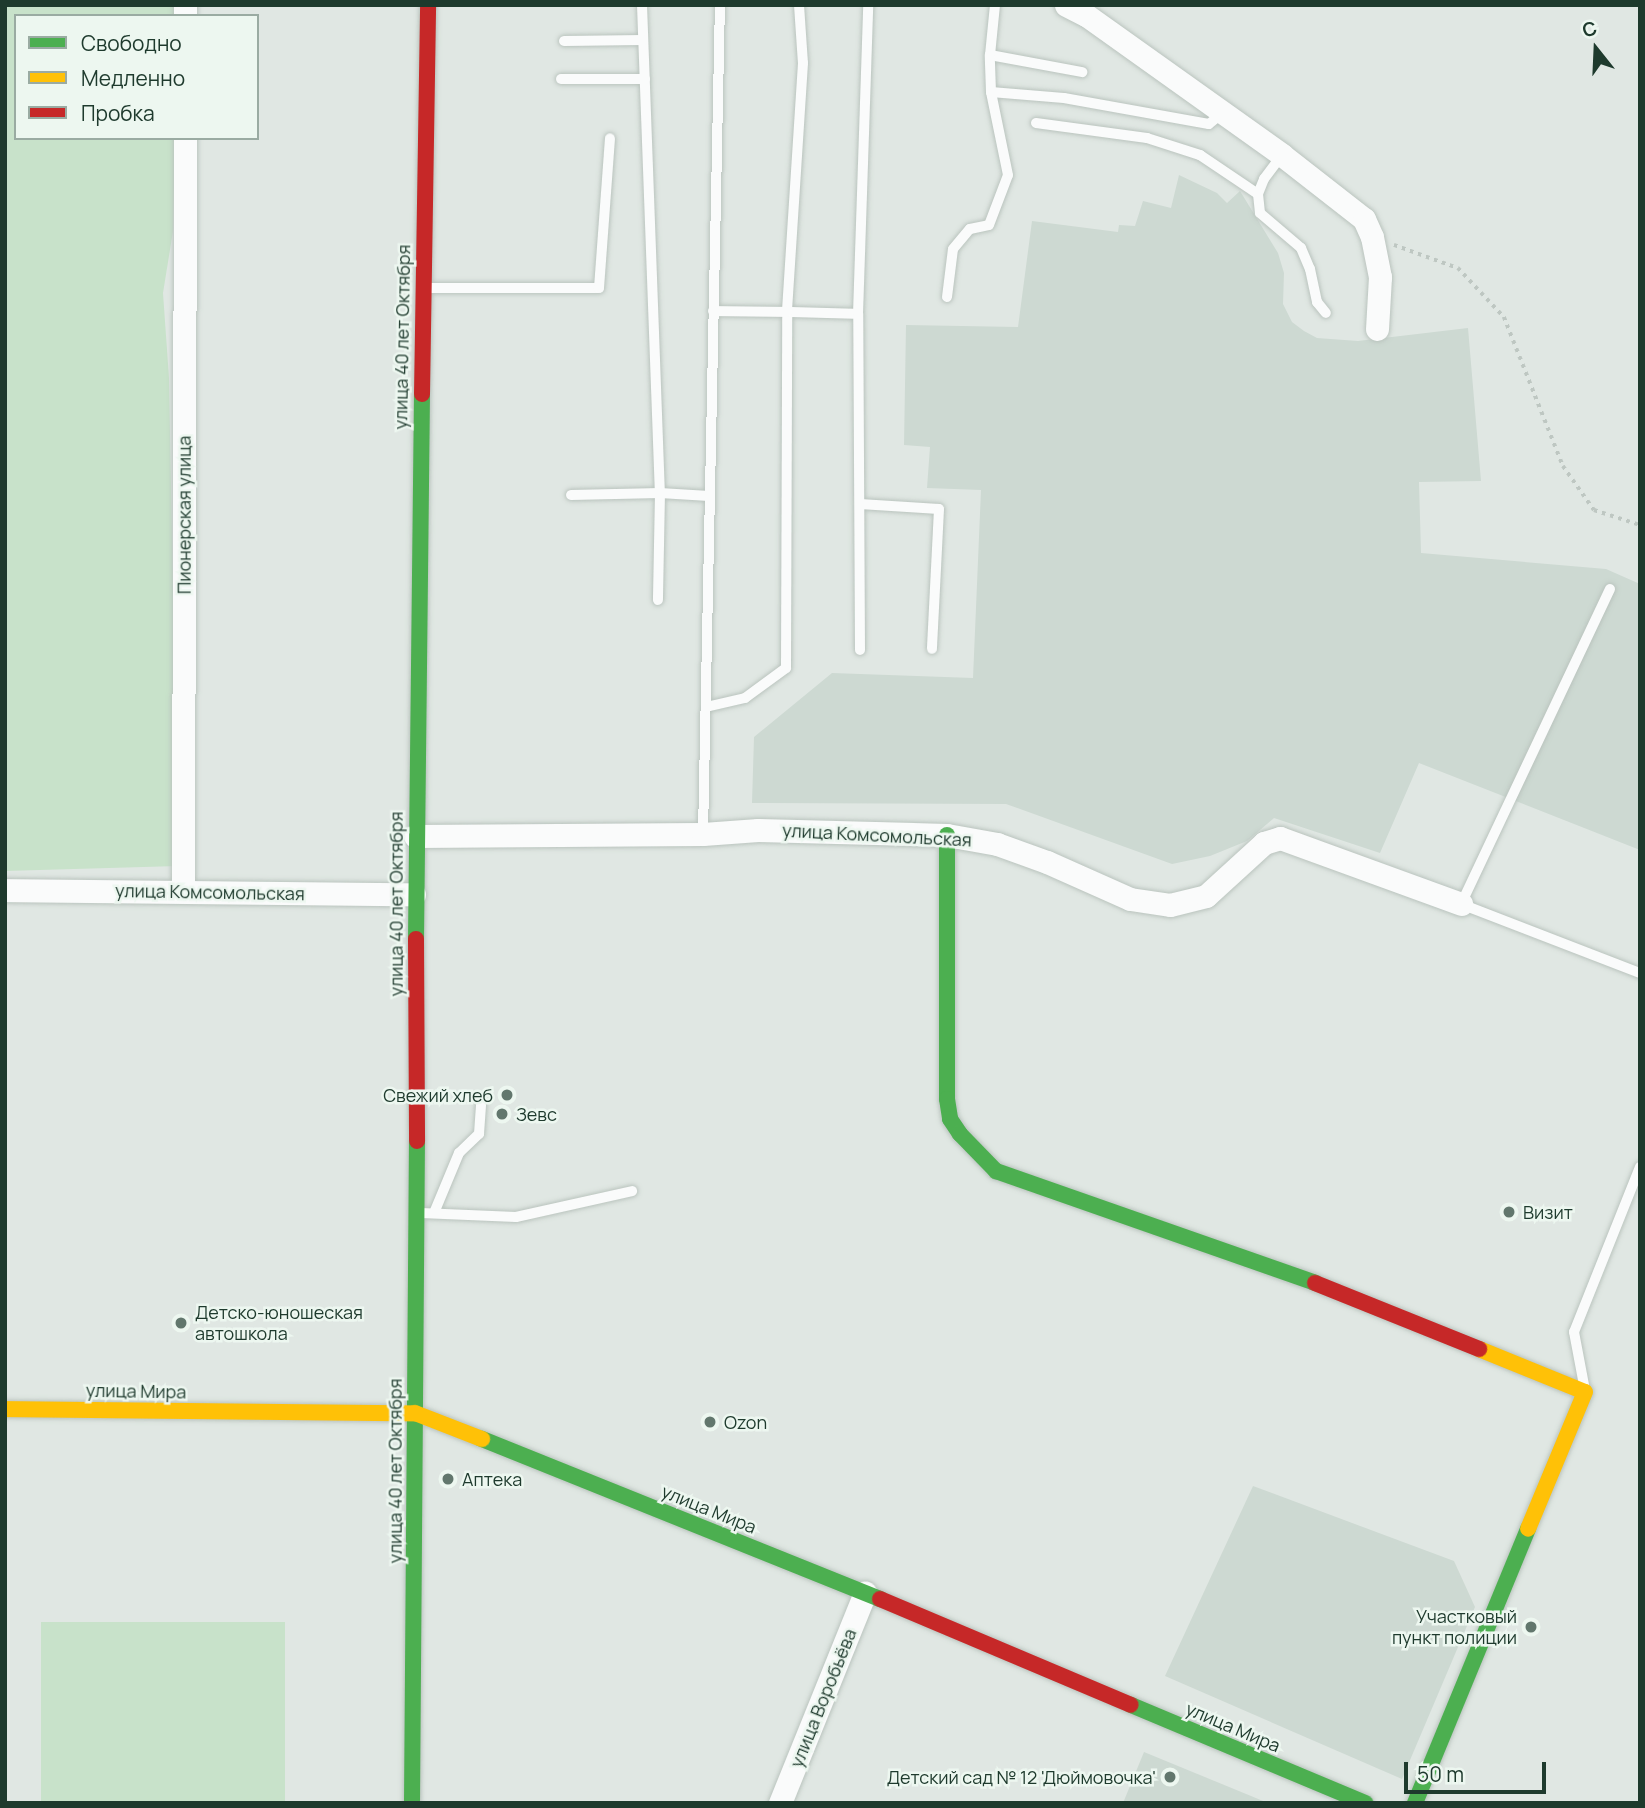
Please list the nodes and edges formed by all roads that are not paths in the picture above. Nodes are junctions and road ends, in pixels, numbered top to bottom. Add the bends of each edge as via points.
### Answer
1 (428, 5) edge
2 (642, 5) edge
3 (720, 5) edge
4 (799, 5) edge
5 (868, 5) edge
6 (995, 5) edge
7 (1066, 5) edge
8 (643, 40) junction
9 (564, 41) dead end
10 (990, 55) junction
11 (1082, 72) dead end
12 (561, 79) dead end
13 (645, 79) junction
14 (991, 92) junction
15 (1222, 113) junction
16 (1036, 123) dead end
17 (610, 138) dead end
18 (185, 140) edge
19 (1282, 155) junction
20 (1258, 194) junction
21 (422, 288) junction
22 (947, 297) dead end
23 (713, 311) junction
24 (787, 312) junction
25 (1326, 313) dead end
26 (858, 314) junction
27 (1377, 329) dead end
28 (660, 492) junction
29 (570, 495) dead end
30 (709, 496) junction
31 (860, 504) junction
32 (1610, 589) dead end
33 (658, 600) dead end
34 (932, 649) dead end
35 (860, 650) dead end
36 (706, 707) junction
37 (703, 834) junction
38 (947, 835) junction
39 (415, 836) junction
40 (5, 890) edge
41 (183, 891) junction
42 (414, 894) junction
43 (1461, 904) junction
44 (1640, 973) edge
45 (481, 1105) dead end
46 (1640, 1167) edge
47 (632, 1191) dead end
48 (426, 1213) junction
49 (1585, 1392) junction
50 (5, 1409) edge
51 (415, 1413) junction
52 (865, 1593) junction
53 (412, 1803) edge
54 (780, 1803) edge
55 (1365, 1803) edge
56 (1415, 1803) edge

1 - 21 street, улица 40 лет Октября
2 - 8 lane
3 - 23 lane
4 - 24 lane via 803,64
5 - 26 lane
6 - 10 lane
7 - 15 street
8 - 9 lane
8 - 13 lane
10 - 11 lane
10 - 14 lane
12 - 13 lane
13 - 28 lane
14 - 15 lane via 1064,98 1209,124
14 - 22 lane via 1008,174 989,225 970,229 953,249
15 - 19 street
16 - 20 lane via 1147,138 1200,155
17 - 21 lane via 599,288
18 - 41 street, Пионерская улица
19 - 20 lane
19 - 27 street via 1364,219 1373,237 1380,277
20 - 25 lane via 1260,213 1301,248 1317,302
21 - 39 street, улица 40 лет Октября
23 - 24 lane
23 - 30 lane
24 - 26 lane
24 - 36 lane via 786,668 745,698
26 - 31 lane
28 - 29 lane
28 - 30 lane
28 - 33 lane
30 - 36 lane
31 - 34 lane via 939,509
31 - 35 lane
32 - 43 lane
36 - 37 lane
37 - 38 street, улица Комсомольская via 794,830
37 - 39 street, улица Комсомольская
38 - 43 street, улица Комсомольская via 997,844 1130,899 1170,905 1206,896 1264,843 1280,838
38 - 49 street via 947,1099 950,1119 960,1134 996,1171 1351,1296
39 - 42 street, улица 40 лет Октября
40 - 41 street, улица Комсомольская
41 - 42 street, улица Комсомольская
42 - 48 street, улица 40 лет Октября
43 - 44 lane
45 - 48 lane via 479,1134 459,1153
46 - 49 lane via 1574,1332
47 - 48 lane via 516,1217
48 - 51 street, улица 40 лет Октября
49 - 56 street
50 - 51 street, улица Мира
51 - 52 street, улица Мира
51 - 53 street, улица 40 лет Октября
52 - 54 street, улица Воробьёва
52 - 55 street, улица Мира

